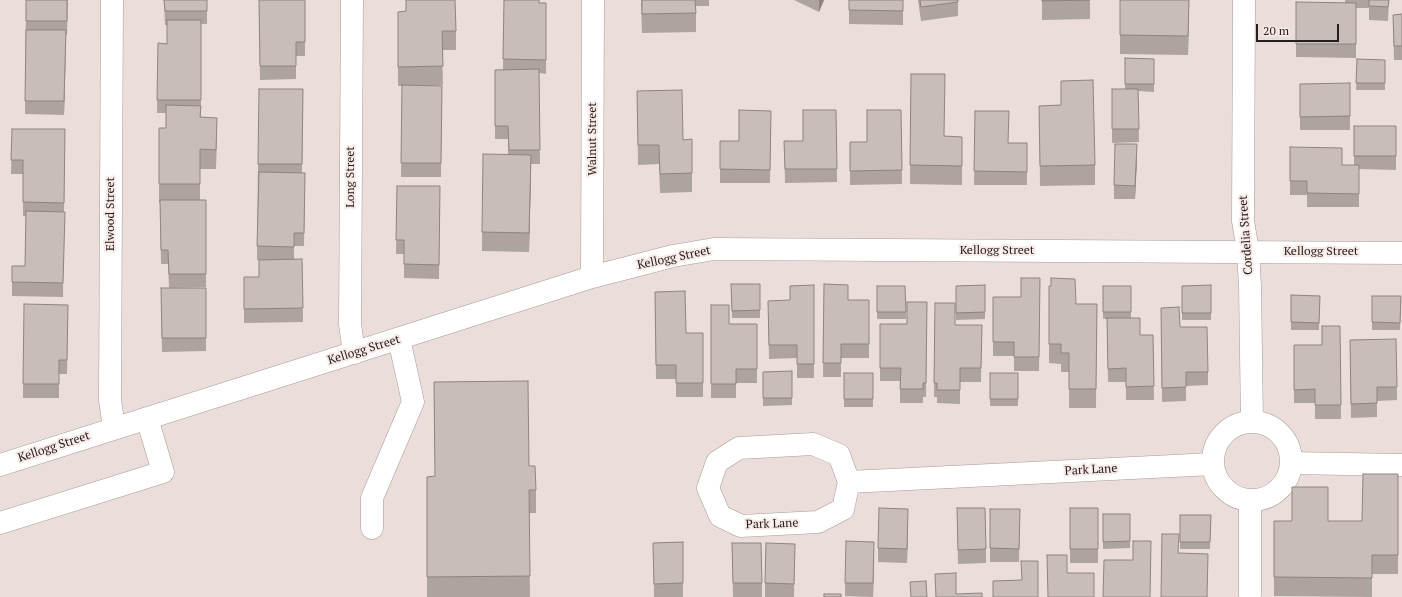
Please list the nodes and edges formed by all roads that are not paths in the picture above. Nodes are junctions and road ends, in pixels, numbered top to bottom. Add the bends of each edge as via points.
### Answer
1 (112, 0) edge
2 (352, 0) edge
3 (593, 0) edge
4 (1244, 0) edge
5 (1248, 251) junction
6 (1402, 253) edge
7 (592, 277) junction
8 (399, 339) junction
9 (354, 353) junction
10 (147, 418) junction
11 (1252, 422) junction
12 (114, 428) junction
13 (1291, 463) junction
14 (1213, 464) junction
15 (0, 465) edge
16 (1402, 465) edge
17 (849, 482) junction
18 (1250, 501) junction
19 (0, 523) edge
20 (372, 528) dead end
21 (1250, 594) dead end

1 - 12 street, Elwood Street via 110,400
2 - 9 street, Long Street via 350,324
3 - 7 street, Walnut Street
4 - 5 street, Cordelia Street via 1243,221
5 - 6 street, Kellogg Street
5 - 7 street, Kellogg Street via 714,249 673,256
5 - 11 street, Cordelia Street
7 - 8 street, Kellogg Street
8 - 9 street, Kellogg Street
8 - 20 street via 413,402 372,498
9 - 10 street, Kellogg Street
10 - 12 street, Kellogg Street
10 - 19 street via 163,472
11 - 13 street via 1265,424 1276,430 1289,451
11 - 14 street via 1228,430 1214,451
12 - 15 street, Kellogg Street
13 - 16 street
13 - 18 street via 1283,486 1262,499
14 - 17 street, Park Lane
14 - 18 street via 1215,475 1221,485 1229,493
17 - 17 street, Park Lane via 839,455 813,444 739,448 717,462 708,488 720,516 741,526 749,526 818,522 843,509
18 - 21 street

